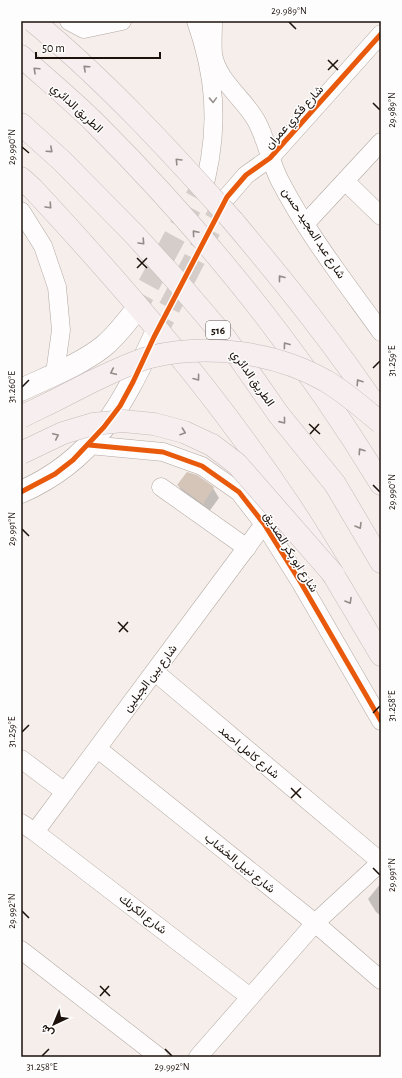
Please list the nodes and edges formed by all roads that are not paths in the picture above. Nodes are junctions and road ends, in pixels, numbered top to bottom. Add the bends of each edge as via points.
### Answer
1 (33, 21) edge
2 (196, 21) edge
3 (213, 21) edge
4 (111, 22) edge
5 (74, 24) edge
6 (381, 34) edge
7 (21, 56) edge
8 (21, 124) edge
9 (381, 142) edge
10 (270, 158) junction
11 (21, 178) edge
12 (206, 179) tunnel mouth
13 (345, 181) junction
14 (227, 197) tunnel mouth
15 (21, 211) edge
16 (381, 216) edge
17 (305, 224) junction
18 (133, 314) tunnel mouth
19 (381, 332) edge
20 (154, 337) tunnel mouth
21 (55, 373) junction
22 (21, 390) edge
23 (381, 414) edge
24 (21, 418) edge
25 (381, 423) edge
26 (89, 445) junction
27 (21, 453) edge
28 (381, 484) edge
29 (161, 486) dead end
30 (21, 492) edge
31 (264, 524) junction
32 (247, 548) junction
33 (381, 562) edge
34 (334, 575) junction
35 (381, 655) edge
36 (155, 672) junction
37 (381, 721) edge
38 (98, 749) junction
39 (21, 759) edge
40 (65, 792) junction
41 (28, 827) edge
42 (381, 862) edge
43 (315, 923) junction
44 (21, 950) edge
45 (381, 980) edge
46 (250, 997) junction
47 (159, 1057) edge
48 (198, 1057) edge

23 -> 1 highway, bridge via 315,322 228,215 140,120
2 -> 12 street via 206,48 213,85 214,123
3 - 10 street, شارع عبد المجيد حسن via 213,55 218,68 256,121 265,139
4 - 5 street via 89,28
6 - 10 street, شارع فكري عمران
28 -> 7 highway, الطريق الدائري via 310,376 251,296 101,130
8 -> 33 highway, الطريق الدائري / 516 via 62,161 133,233 226,339 279,415 335,484
9 - 13 street
10 - 14 street, شارع فكري عمران via 246,175
10 - 17 street, شارع عبد المجيد حسن
11 -> 34 highway via 131,296 188,366 259,461
13 - 16 street
13 - 17 street
15 - 21 street via 43,246 57,287 61,330
17 - 19 street, شارع عبد المجيد حسن
18 - 21 street via 104,346
20 - 26 street via 120,406
21 - 22 street
25 -> 24 highway, bridge via 325,381 292,366 257,356 221,351 185,351 149,357
26 - 30 street via 55,474
26 - 31 street, شارع ابو بكر الصديق via 163,452 202,466 239,492
27 -> 34 highway, bridge via 63,433 92,424 123,421 154,424 184,432 212,445 237,464
29 - 32 street
31 - 32 street, شارع بين الجبلين
31 - 37 street, شارع ابو بكر الصديق
32 - 36 street, شارع بين الجبلين
34 -> 35 highway
36 - 38 street, شارع بين الجبلين
36 - 42 street, شارع كامل احمد
38 - 40 street, شارع بين الجبلين
38 - 43 street, شارع نبيل الخشاب
39 - 40 street
40 - 41 street, شارع بين الجبلين
41 - 46 street, شارع الكرنك
42 - 43 street
43 - 45 street, شارع نبيل الخشاب
43 - 46 street
44 - 47 street
46 - 48 street

